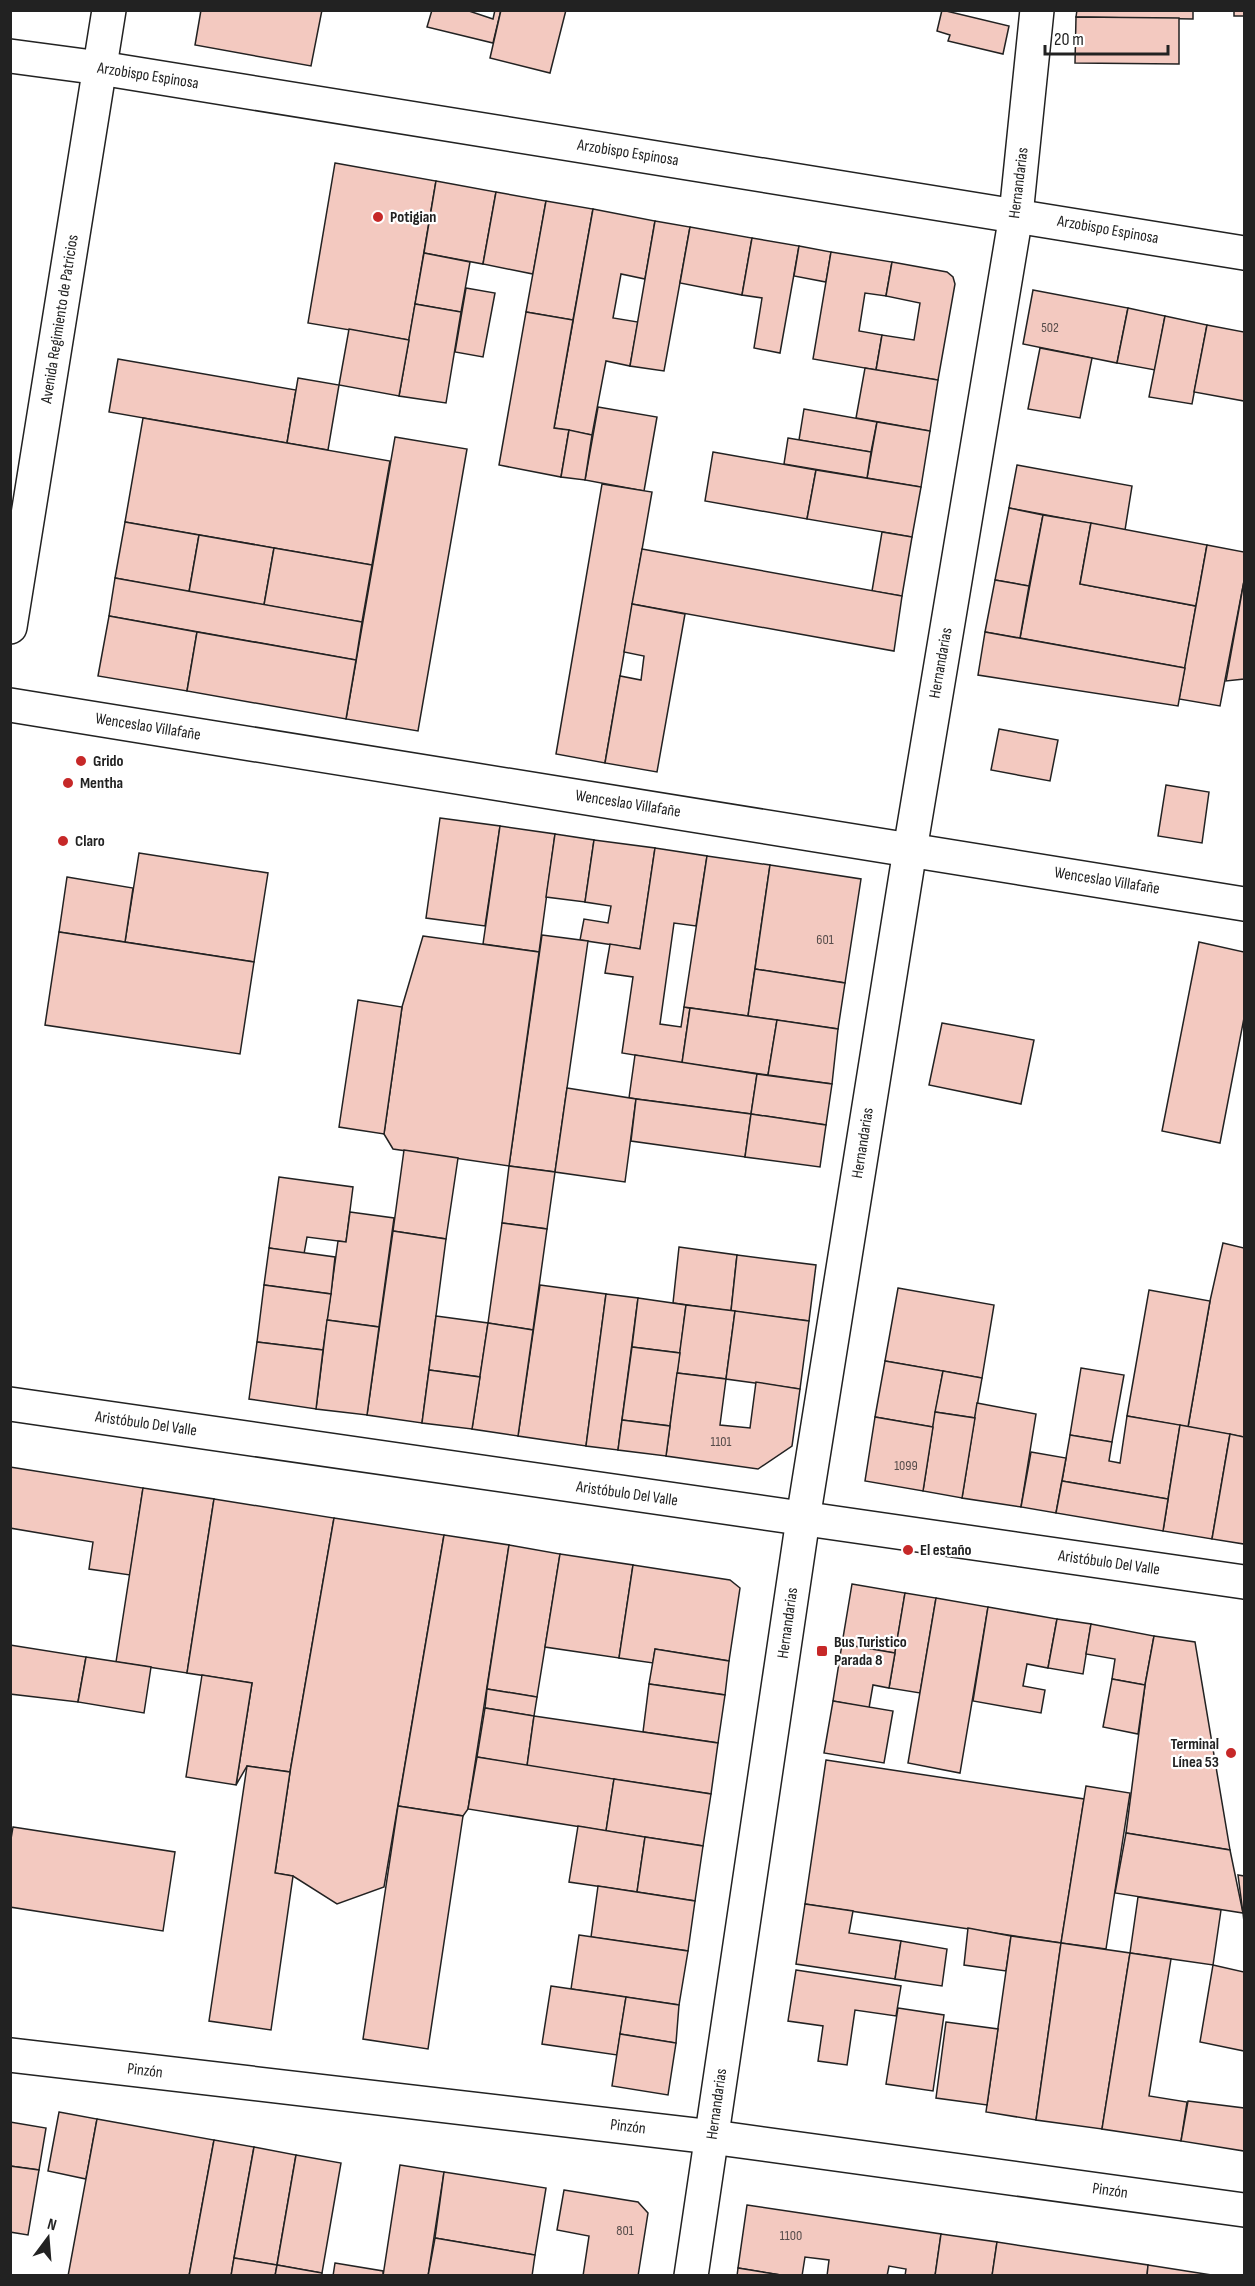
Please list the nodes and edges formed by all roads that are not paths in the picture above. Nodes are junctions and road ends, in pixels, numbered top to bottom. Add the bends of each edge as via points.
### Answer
1 (110, 10) edge
2 (1037, 10) edge
3 (10, 56) edge
4 (100, 68) junction
5 (1016, 215) junction
6 (1245, 253) edge
7 (10, 627) edge
8 (10, 705) edge
9 (910, 850) junction
10 (1245, 904) edge
11 (10, 1404) edge
12 (803, 1519) junction
13 (1245, 1582) edge
14 (10, 2055) edge
15 (712, 2137) junction
16 (1245, 2210) edge
17 (691, 2276) edge

1 - 4 street, Avenida Regimiento de Patricios
2 - 5 street, Hernandarias
3 - 4 street, Arzobispo Espinosa
4 - 5 street, Arzobispo Espinosa
4 - 7 street, Avenida Regimiento de Patricios
5 - 6 street, Arzobispo Espinosa
5 - 9 street, Hernandarias
8 - 9 street, Wenceslao Villafañe
9 - 10 street, Wenceslao Villafañe
9 - 12 street, Hernandarias
11 - 12 street, Aristóbulo Del Valle
12 - 13 street, Aristóbulo Del Valle
12 - 15 street, Hernandarias
14 - 15 street, Pinzón
15 - 16 street, Pinzón
15 - 17 street, Hernandarias

